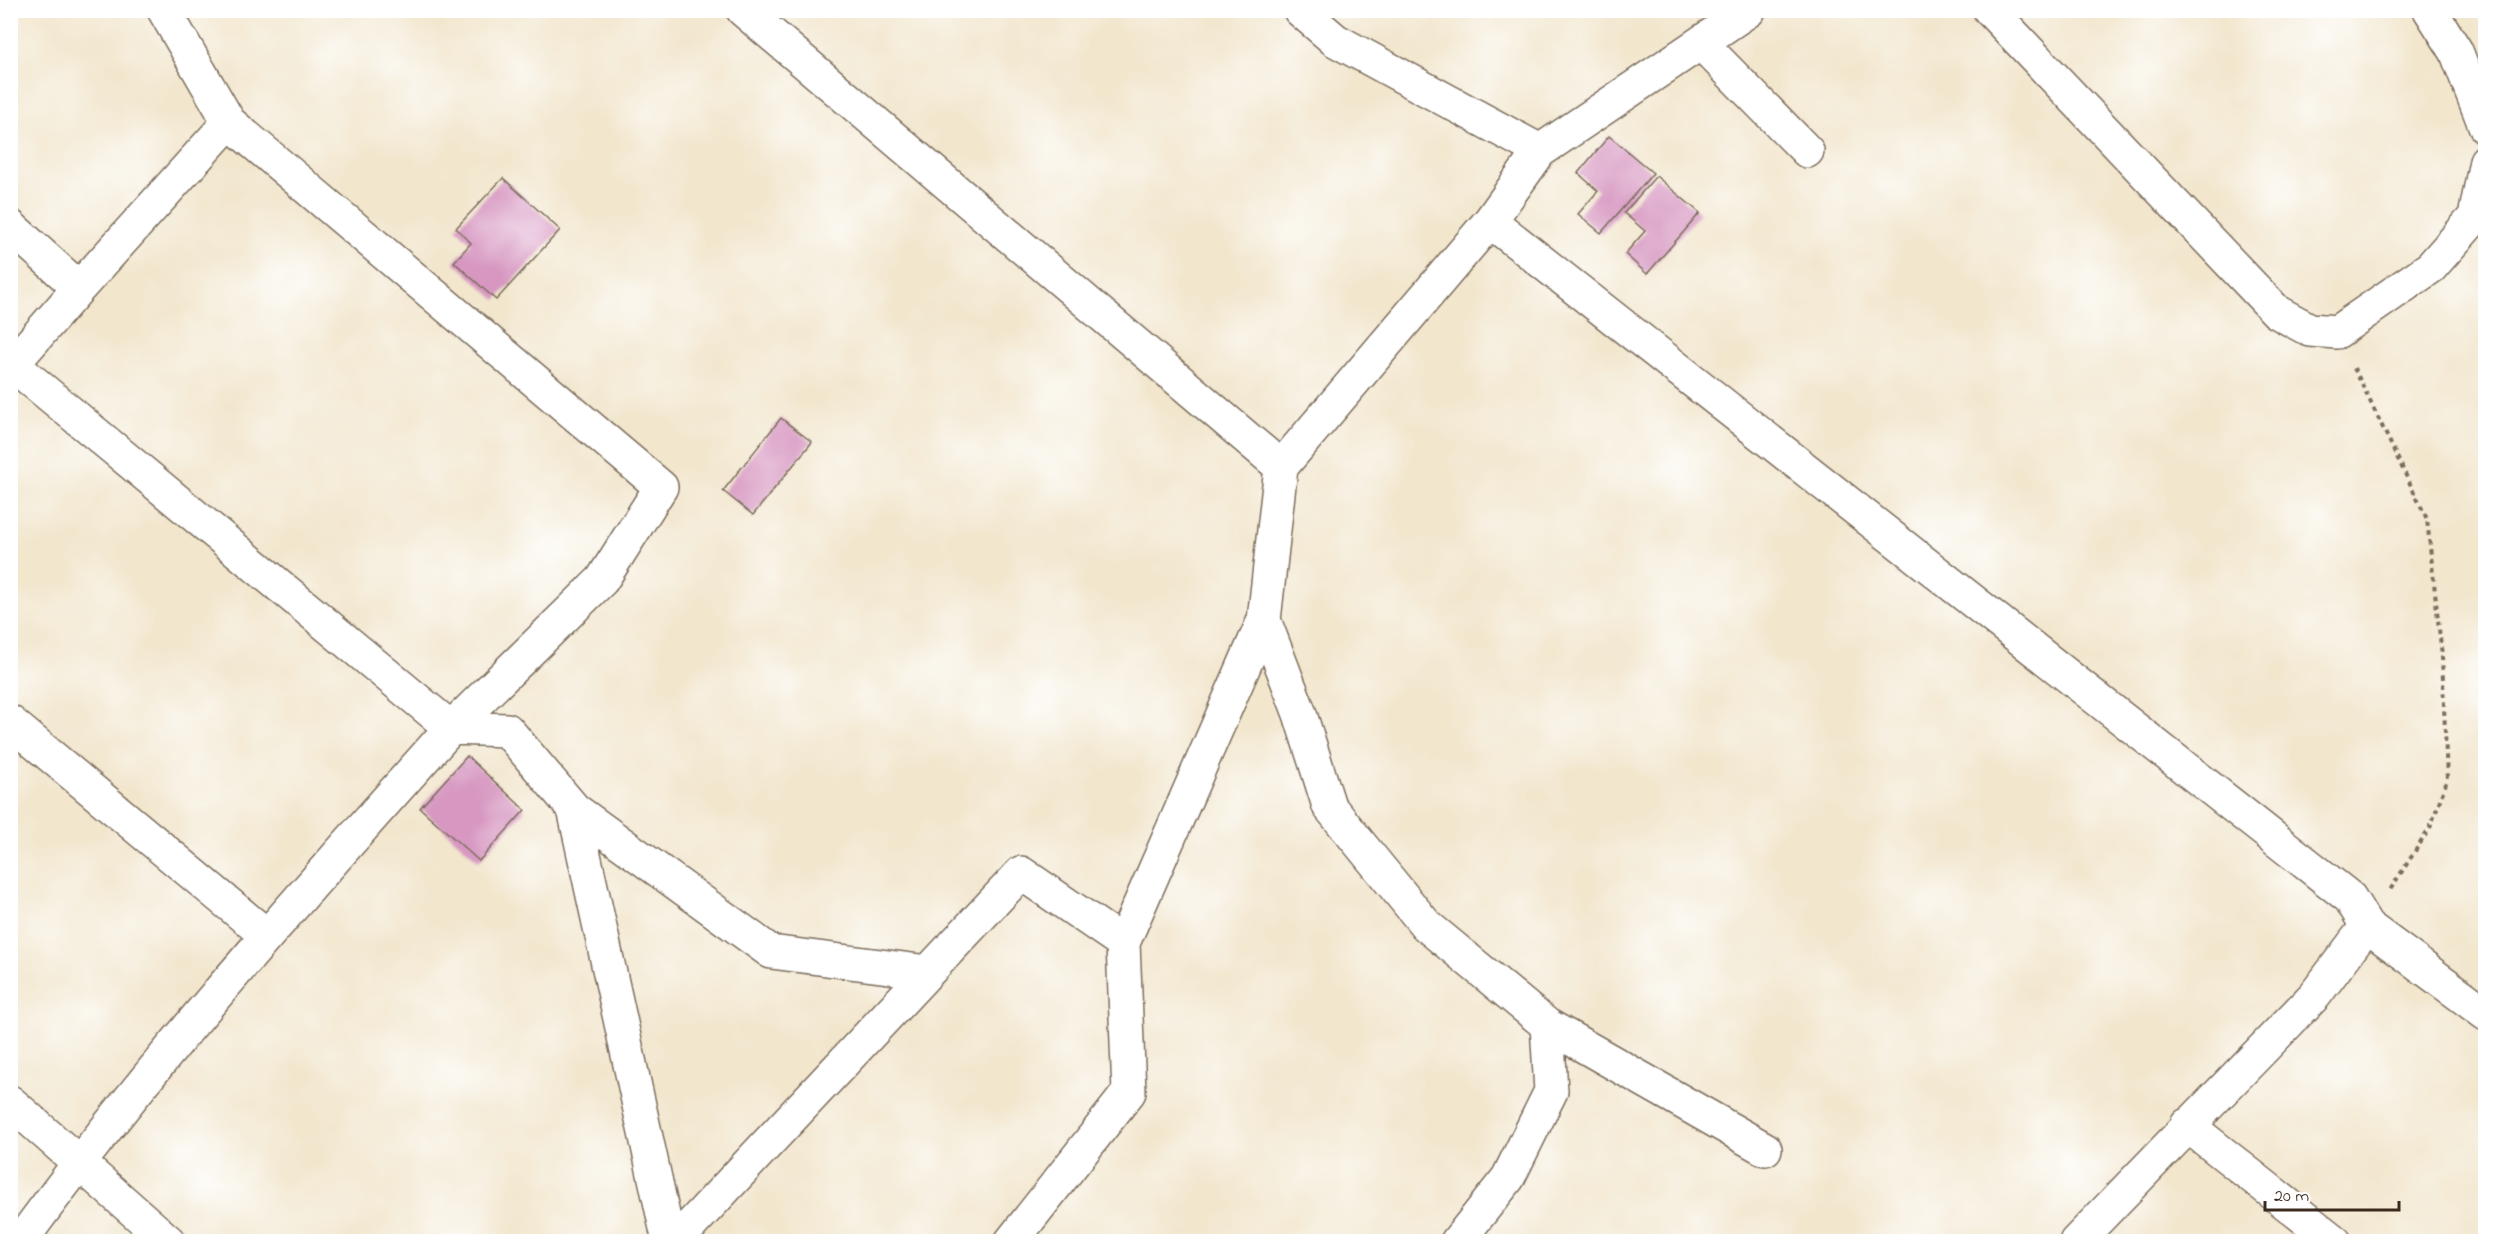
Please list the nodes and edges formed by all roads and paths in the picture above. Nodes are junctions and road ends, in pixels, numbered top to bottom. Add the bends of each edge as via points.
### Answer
1 (164, 10) edge
2 (743, 10) edge
3 (1300, 10) edge
4 (1749, 10) edge
5 (1990, 10) edge
6 (2430, 10) edge
7 (1701, 43) junction
8 (229, 122) junction
9 (2486, 128) edge
10 (1540, 151) junction
11 (1807, 151) dead end
12 (2486, 161) edge
13 (1490, 221) junction
14 (10, 226) edge
15 (79, 288) junction
16 (2337, 332) junction
17 (12, 366) edge
18 (1281, 467) junction
19 (1264, 620) junction
20 (10, 722) edge
21 (450, 728) junction
22 (574, 809) junction
23 (2367, 926) junction
24 (266, 935) junction
25 (1123, 943) junction
26 (928, 972) junction
27 (2486, 1014) edge
28 (1547, 1025) junction
29 (10, 1102) edge
30 (2187, 1125) junction
31 (1765, 1149) dead end
32 (78, 1162) junction
33 (20, 1242) edge
34 (169, 1242) edge
35 (669, 1242) edge
36 (675, 1242) edge
37 (1011, 1242) edge
38 (1457, 1242) edge
39 (2076, 1242) edge
40 (2335, 1242) edge

1 - 8 street
2 - 18 street
3 - 10 street via 1335,40
4 - 7 street
5 - 16 street via 2277,312 2310,330
6 - 9 street via 2456,51
7 - 10 street
7 - 11 street
8 - 15 street
8 - 21 street via 662,487 602,580
10 - 13 street
12 - 16 street via 2475,217 2431,267
13 - 18 street
13 - 23 street via 2350,898
14 - 15 street
15 - 17 street
16 - 23 path via 2427,519 2442,656 2447,780 2430,828
17 - 21 street
18 - 19 street
19 - 25 street
19 - 28 street via 1329,806 1426,925
20 - 24 street
21 - 22 street via 507,730
21 - 24 street
22 - 26 street via 771,952
22 - 35 street
23 - 27 street
23 - 30 street via 2315,995
24 - 32 street
25 - 26 street via 1021,873
25 - 37 street via 1129,1092
26 - 36 street
28 - 31 street
28 - 38 street via 1551,1091 1508,1178
29 - 32 street
30 - 39 street
30 - 40 street
32 - 33 street
32 - 34 street

